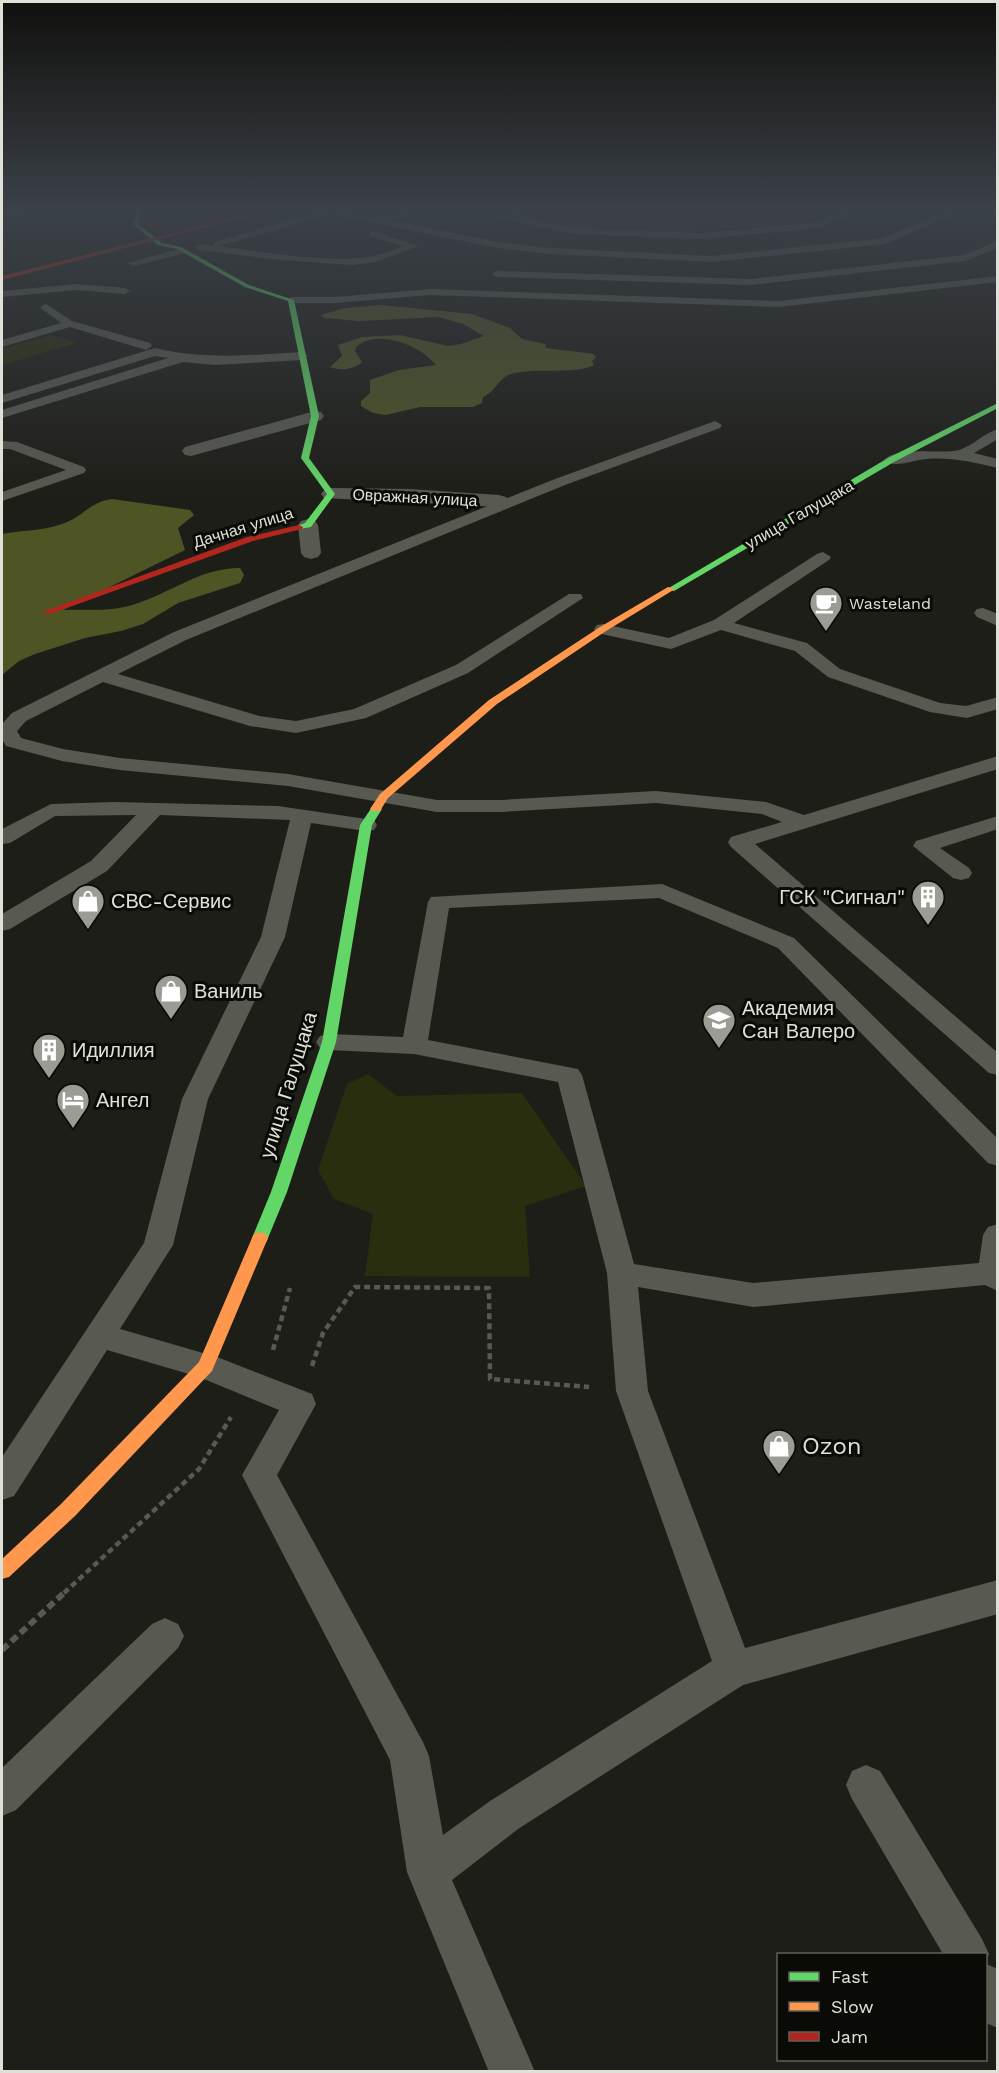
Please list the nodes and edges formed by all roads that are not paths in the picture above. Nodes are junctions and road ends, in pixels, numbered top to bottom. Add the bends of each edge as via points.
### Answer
1 (292, 304) edge
2 (46, 307) dead end
3 (68, 323) junction
4 (2, 344) edge
5 (146, 346) dead end
6 (302, 356) junction
7 (182, 358) junction
8 (2, 399) edge
9 (998, 405) edge
10 (2, 414) edge
11 (315, 416) junction
12 (715, 425) dead end
13 (998, 433) edge
14 (2, 445) edge
15 (191, 451) dead end
16 (962, 454) junction
17 (891, 460) junction
18 (998, 464) edge
19 (331, 494) junction
20 (2, 497) edge
21 (499, 501) dead end
22 (308, 525) junction
23 (311, 553) dead end
24 (823, 557) dead end
25 (575, 598) dead end
26 (46, 612) dead end
27 (720, 624) junction
28 (603, 630) junction
29 (104, 676) junction
30 (998, 703) edge
31 (998, 762) edge
32 (384, 795) junction
33 (153, 810) junction
34 (303, 816) junction
35 (802, 822) junction
36 (998, 822) edge
37 (366, 825) junction
38 (2, 838) edge
39 (961, 873) dead end
40 (2, 924) edge
41 (329, 1042) junction
42 (414, 1046) junction
43 (998, 1067) edge
44 (998, 1156) edge
45 (998, 1235) edge
46 (622, 1273) junction
47 (995, 1277) edge
48 (99, 1335) junction
49 (206, 1366) junction
50 (2, 1485) edge
51 (2, 1571) edge
52 (998, 1597) edge
53 (165, 1636) dead end
54 (734, 1669) junction
55 (866, 1785) dead end
56 (2, 1796) edge
57 (428, 1872) junction
58 (966, 1953) edge
59 (987, 1988) edge
60 (998, 2006) edge
61 (512, 2072) edge

1 - 6 street
2 - 3 lane
3 - 4 lane
3 - 5 lane
6 - 7 lane via 215,361
6 - 11 street
7 - 8 lane via 155,352
7 - 10 lane
9 - 17 street, улица Галущака
11 - 15 street
11 - 19 street via 305,458
12 - 29 lane via 560,482 180,636
13 - 16 lane
14 - 20 lane via 12,445 79,470
16 - 17 lane
16 - 18 lane
17 - 28 street, улица Галущака
19 - 21 street, Овражная улица
19 - 22 street, Дачная улица
22 - 23 street
22 - 26 street, Дачная улица via 250,539
24 - 27 lane
25 - 29 lane via 462,669 359,714 296,727 257,722
27 - 28 lane via 671,644
27 - 30 lane via 801,647 834,673 937,708 967,712
28 - 32 street, улица Галущака via 493,702
29 - 32 lane via 19,717 7,730 13,742 120,764 288,780
31 - 35 lane
32 - 35 lane via 437,806 656,797 766,808
32 - 37 street, улица Галущака
33 - 34 lane
33 - 38 lane via 51,810
33 - 40 lane via 99,866
34 - 37 lane
34 - 48 lane via 273,937 195,1100 158,1245
35 - 43 lane via 739,842
36 - 39 lane via 924,846
37 - 41 street, улица Галущака
41 - 42 lane
41 - 49 street, улица Галущака via 279,1192
42 - 44 lane via 439,902 662,891 786,943
42 - 46 lane via 569,1075
45 - 47 lane
46 - 47 lane via 753,1295
46 - 54 lane via 632,1390
48 - 49 lane
48 - 50 lane
49 - 51 street, улица Галущака via 68,1510
49 - 57 lane via 300,1404 259,1475 409,1756
52 - 54 lane
53 - 56 lane
54 - 57 lane via 504,1815
55 - 58 lane
57 - 61 lane
59 - 60 lane

